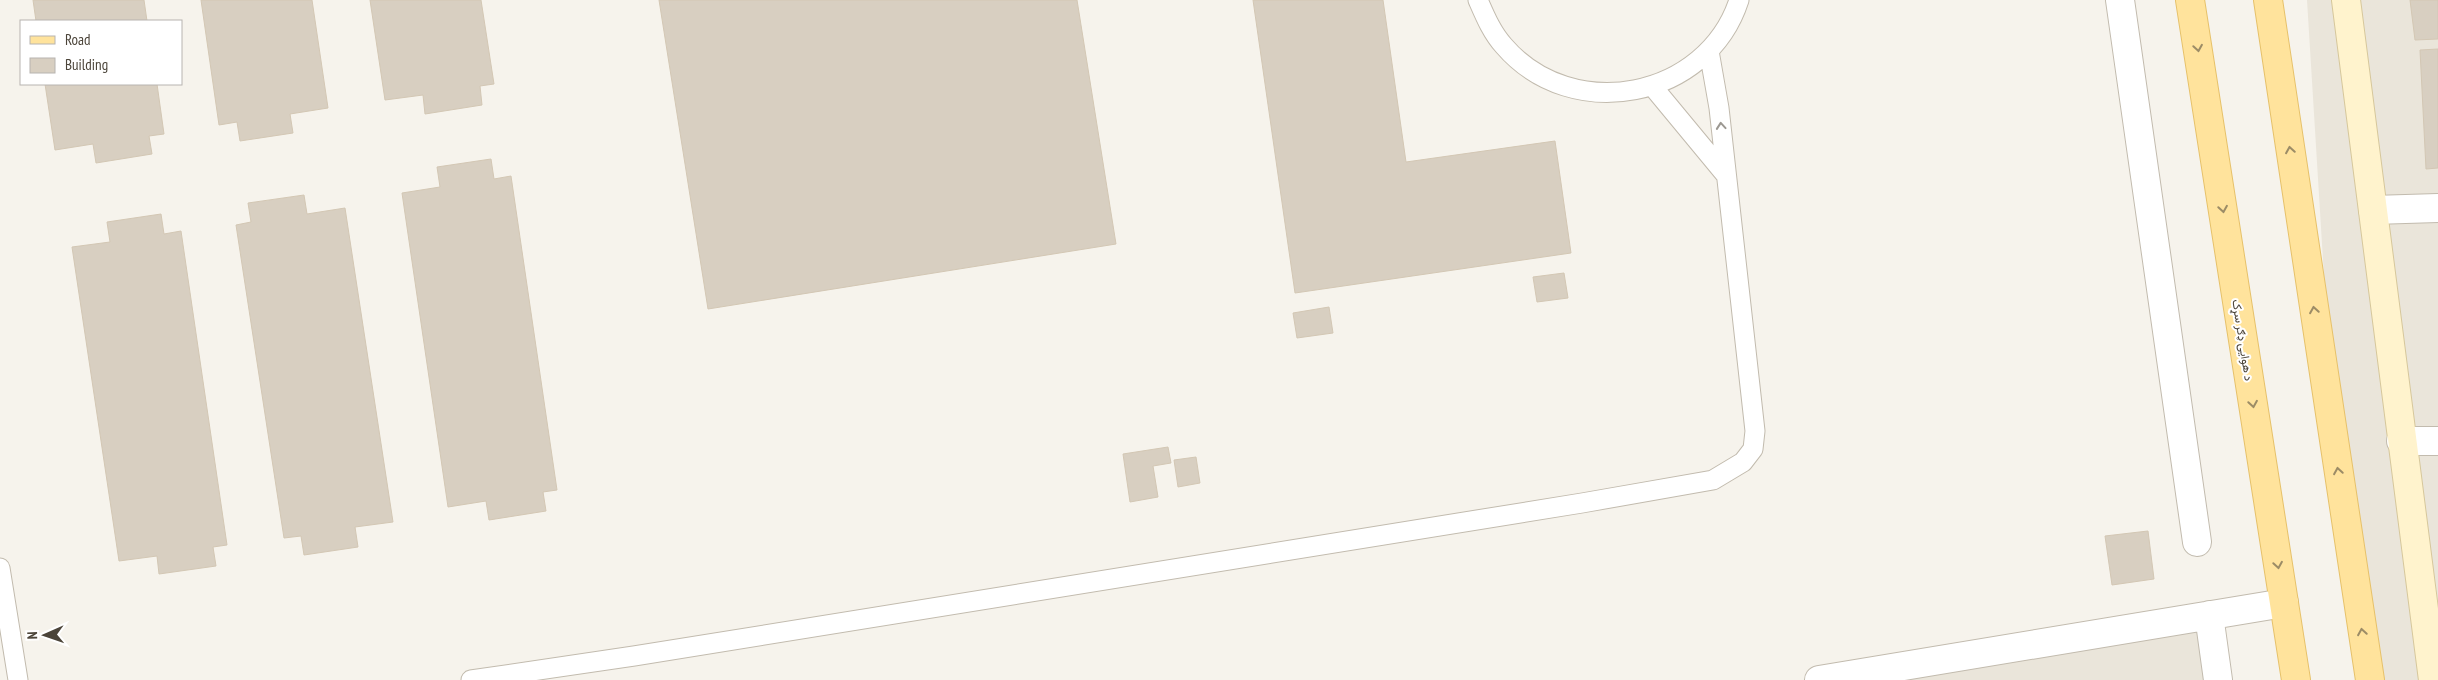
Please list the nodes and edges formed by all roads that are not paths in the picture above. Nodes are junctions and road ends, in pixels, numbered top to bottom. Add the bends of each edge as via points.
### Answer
1 (1478, 0) edge
2 (1740, 0) edge
3 (2120, 0) edge
4 (2190, 0) edge
5 (2268, 0) edge
6 (2346, 0) edge
7 (1709, 51) junction
8 (1653, 87) junction
9 (1725, 174) junction
10 (2438, 208) edge
11 (2372, 210) junction
12 (2401, 441) junction
13 (2438, 441) edge
14 (2197, 542) dead end
15 (0, 568) edge
16 (2284, 603) junction
17 (2209, 615) junction
18 (18, 680) edge
19 (471, 680) edge
20 (1819, 680) edge
21 (2218, 680) edge
22 (2296, 680) edge
23 (2370, 680) edge
24 (2433, 680) edge

1 - 8 lane via 1504,46 1548,80 1600,94
2 - 7 lane via 1725,31
3 - 14 street
4 -> 16 main road, د هوایی ډګر سړک
23 -> 5 main road
6 - 11 street
7 - 8 lane via 1684,72
9 -> 7 lane via 1719,108
8 - 9 lane
9 - 19 lane via 1755,432 1753,449 1743,462 1713,480
10 - 11 street
11 - 12 street
12 - 13 street
12 - 24 street
15 - 18 lane
16 - 17 street
16 - 22 main road, د هوایی ډګر سړک
17 - 20 street
17 - 21 street

